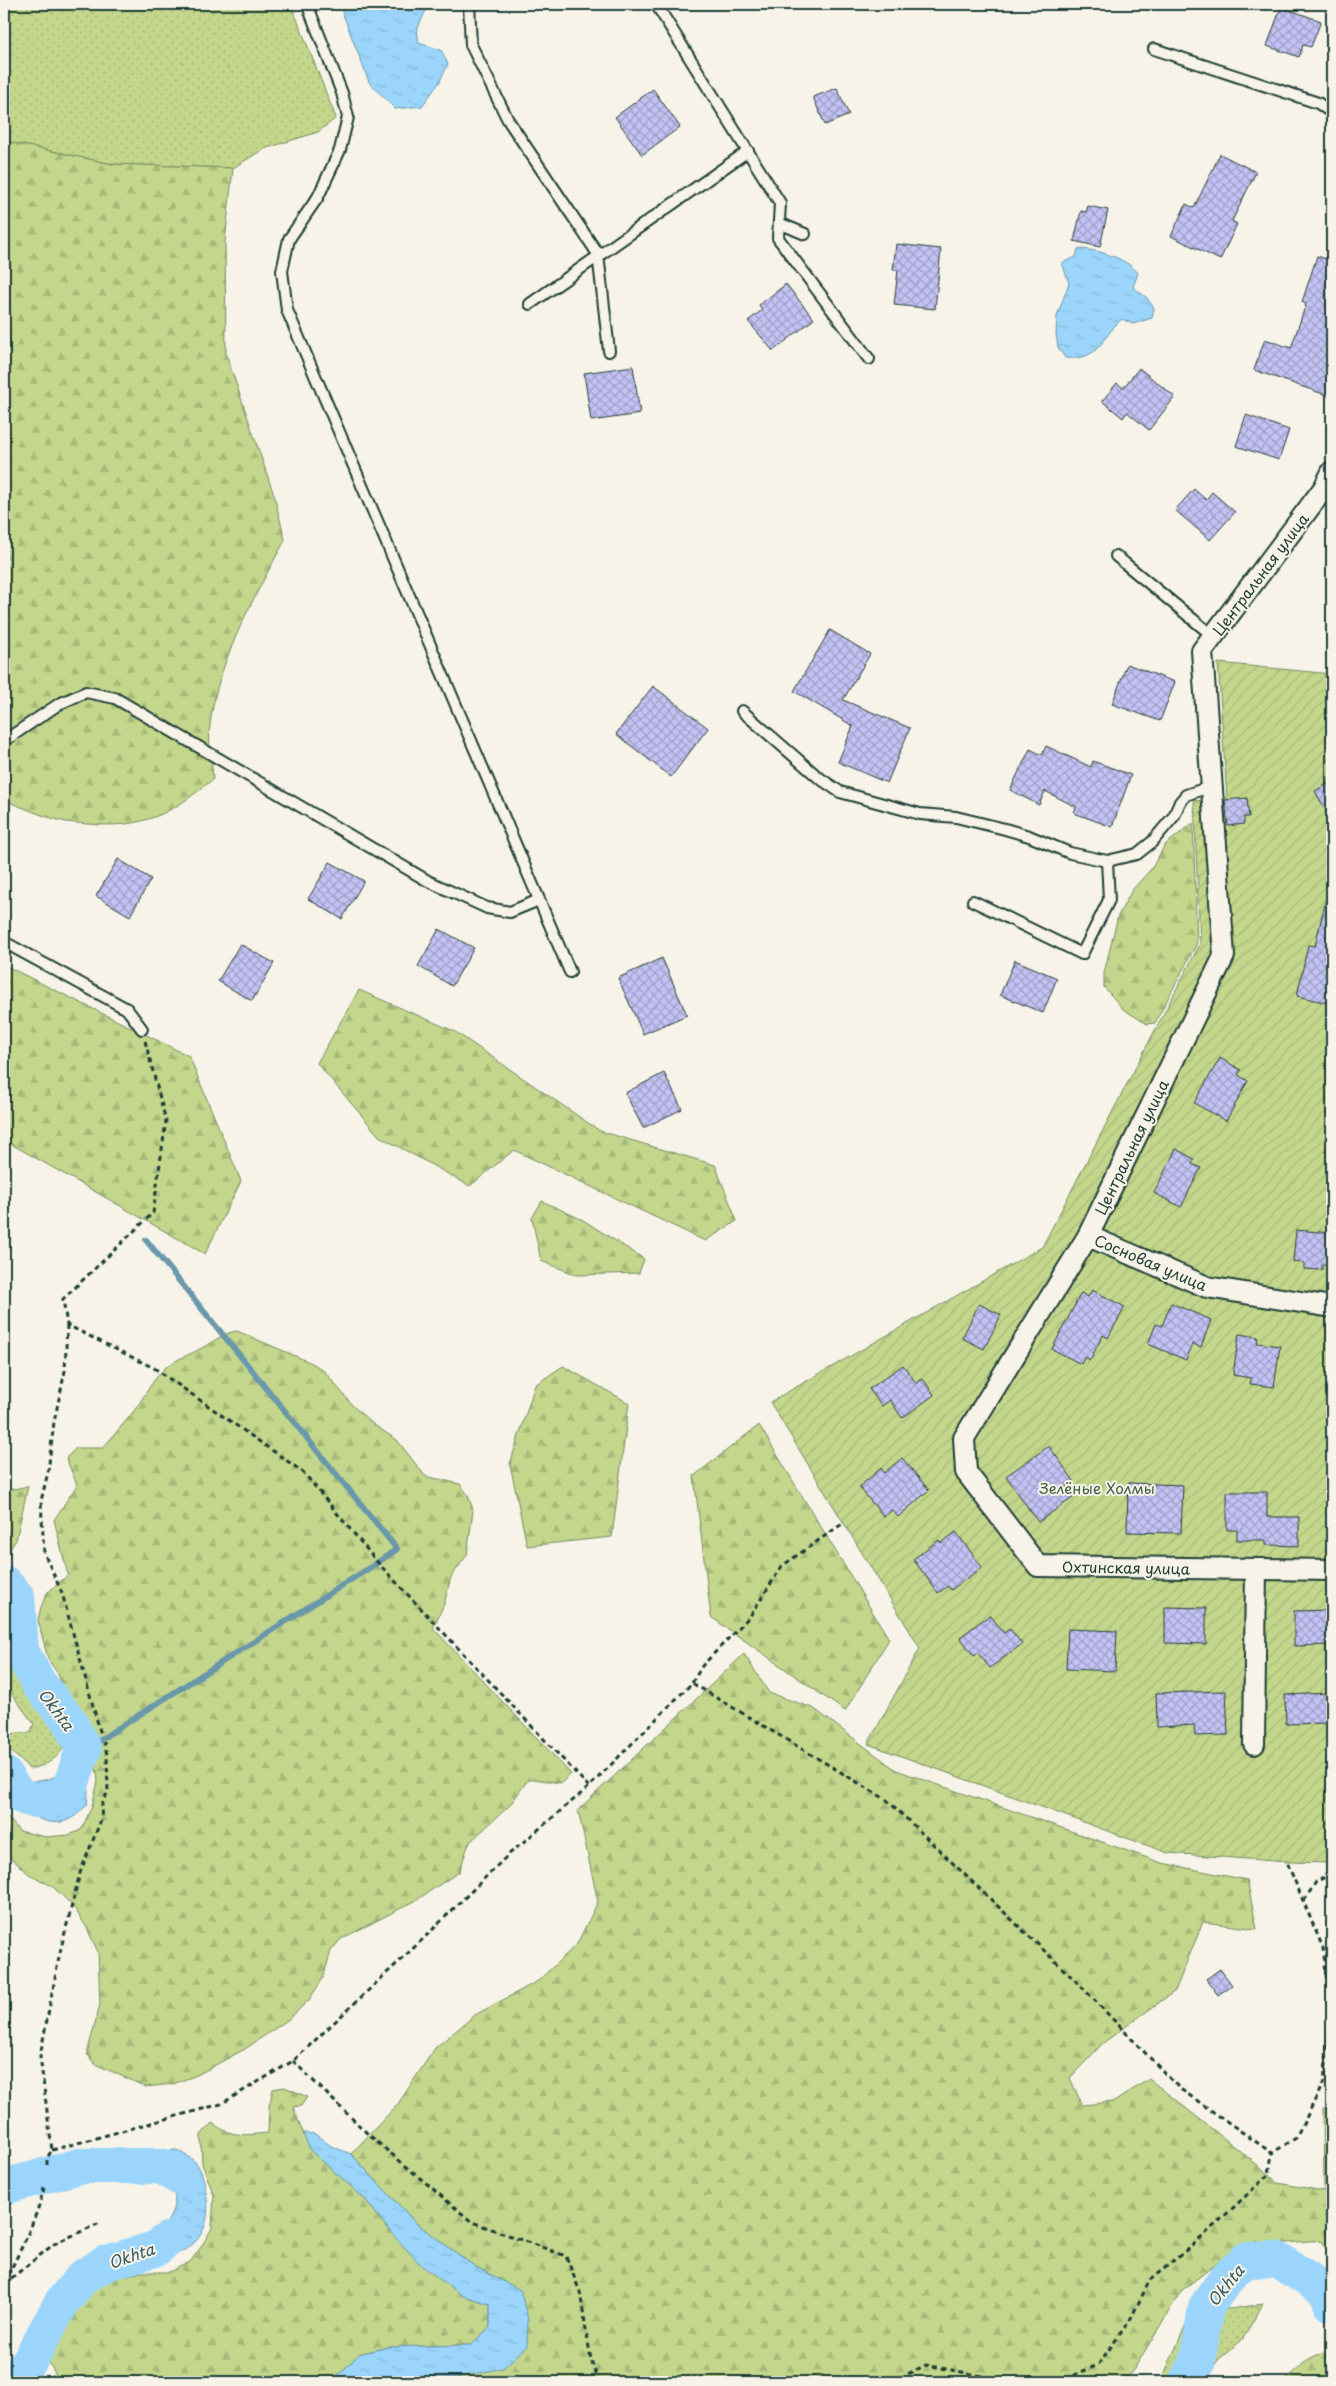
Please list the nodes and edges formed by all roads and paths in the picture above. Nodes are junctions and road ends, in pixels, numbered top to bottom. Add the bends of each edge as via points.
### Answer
1 (307, 4) edge
2 (469, 4) edge
3 (656, 4) edge
4 (1154, 49) dead end
5 (1332, 113) edge
6 (748, 151) junction
7 (779, 223) junction
8 (805, 234) dead end
9 (598, 254) junction
10 (530, 304) dead end
11 (609, 351) dead end
12 (868, 359) dead end
13 (1332, 472) edge
14 (1116, 556) dead end
15 (1208, 643) junction
16 (742, 711) dead end
17 (4, 741) edge
18 (1212, 793) junction
19 (1107, 861) junction
20 (539, 900) junction
21 (973, 901) dead end
22 (4, 942) edge
23 (570, 972) dead end
24 (142, 1029) joint
25 (1088, 1236) junction
26 (1332, 1306) edge
27 (67, 1325) junction
28 (966, 1472) joint
29 (842, 1524) dead end
30 (1256, 1569) junction
31 (1332, 1570) edge
32 (692, 1683) junction
33 (101, 1735) dead end
34 (104, 1742) dead end
35 (1254, 1744) dead end
36 (589, 1787) junction
37 (1286, 1860) dead end
38 (1332, 1873) edge
39 (1304, 1902) junction
40 (293, 2061) junction
41 (52, 2150) junction
42 (1272, 2153) junction
43 (47, 2165) dead end
44 (45, 2184) dead end
45 (100, 2223) dead end
46 (4, 2284) edge
47 (599, 2382) edge
48 (892, 2382) edge
49 (1012, 2382) edge
50 (1057, 2382) edge

1 - 20 lane via 342,92 348,117 340,150 318,197 288,239 282,271 287,310
2 - 9 lane via 471,44 508,120
3 - 6 lane
4 - 5 lane via 1318,103
6 - 7 lane via 780,203
6 - 9 lane
7 - 8 lane
7 - 12 lane via 778,238
9 - 10 lane
9 - 11 lane
13 - 15 street, Центральная улица via 1324,488
14 - 15 lane
15 - 18 street, Центральная улица
16 - 19 lane via 840,792 920,814 956,817 1005,829 1070,853
17 - 20 lane via 58,704 86,692 115,698 428,881 487,908 510,912
18 - 19 lane via 1186,795 1174,816 1152,842 1137,854
18 - 25 street, Центральная улица via 1224,956
19 - 21 lane via 1108,900 1082,954
20 - 23 lane
22 - 24 lane via 127,1009
24 - 27 path via 166,1121 153,1213 63,1299
25 - 26 street, Сосновая улица via 1207,1287
25 - 28 street, Центральная улица via 964,1438
27 - 33 path via 65,1371 40,1501 44,1553 62,1593
27 - 36 path via 154,1368 304,1472 379,1564
28 - 30 street, Охтинская улица via 1038,1566
29 - 32 path via 782,1566 750,1616 702,1666
30 - 31 street, Охтинская улица
30 - 35 street
32 - 36 path
32 - 42 path via 887,1800 1078,1983 1179,2088
34 - 41 path via 108,1792 102,1804 101,1820 80,1873 60,1952 40,2056
36 - 40 path via 508,1856
37 - 39 path
38 - 39 path via 1316,1882
39 - 42 path via 1323,1948 1331,2012 1324,2082 1296,2138
40 - 41 path via 221,2104
40 - 47 path via 369,2135 472,2222 566,2256 580,2292 591,2360
41 - 43 path
42 - 50 path via 1269,2174 1200,2239 1150,2280 1130,2320 1098,2365
44 - 46 path via 42,2199
45 - 46 path via 54,2244
48 - 49 path via 926,2365

